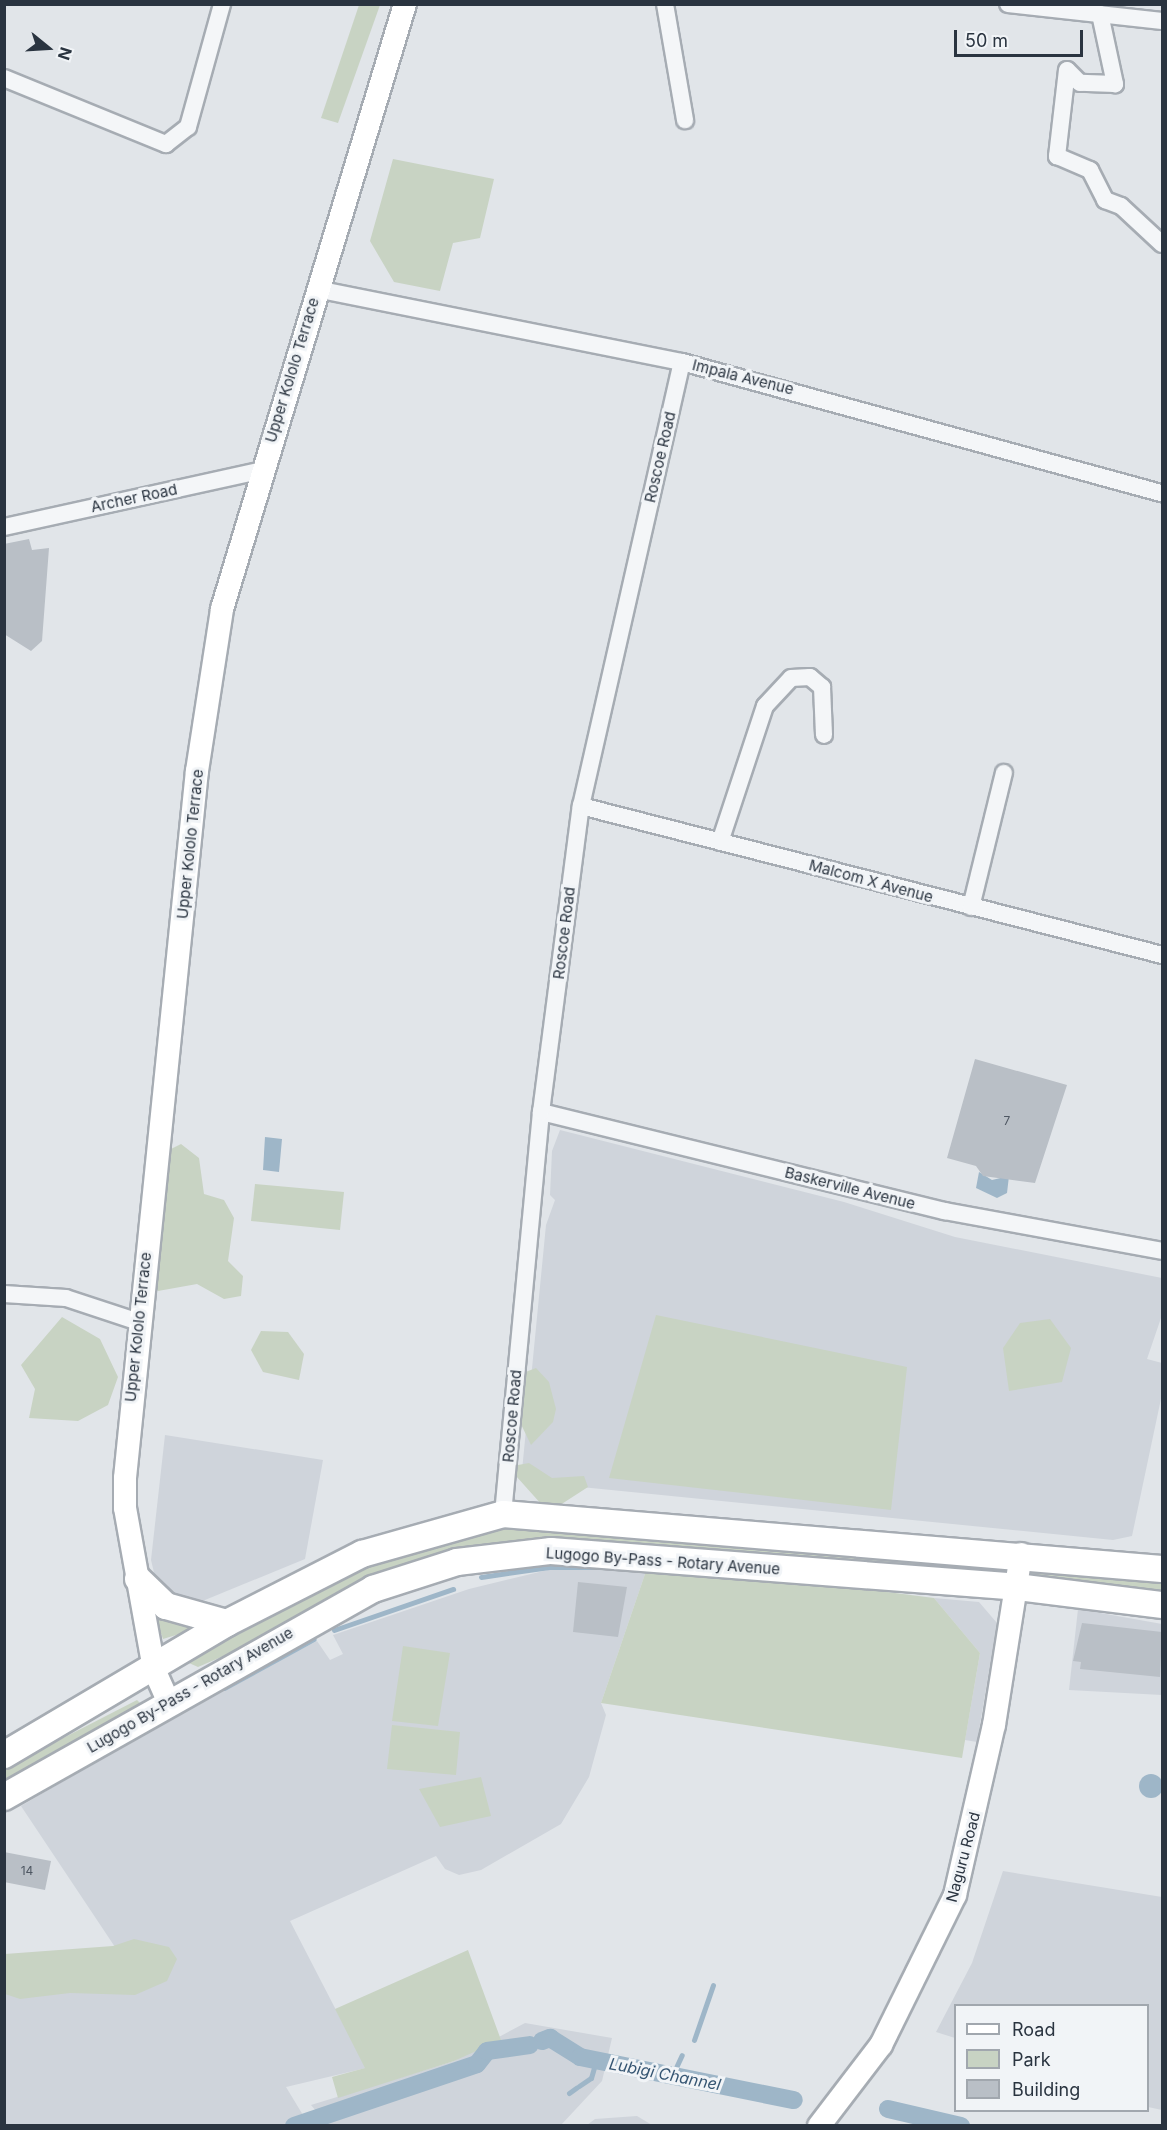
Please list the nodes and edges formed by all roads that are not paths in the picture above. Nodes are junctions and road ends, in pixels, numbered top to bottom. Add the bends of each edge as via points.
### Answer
1 (222, 4) edge
2 (405, 4) edge
3 (665, 4) edge
4 (1008, 4) edge
5 (1100, 14) junction
6 (1162, 21) edge
7 (6, 81) edge
8 (685, 120) dead end
9 (1162, 244) edge
10 (316, 289) junction
11 (682, 362) junction
12 (263, 470) junction
13 (1162, 493) edge
14 (4, 527) edge
15 (824, 735) dead end
16 (1005, 773) dead end
17 (580, 806) junction
18 (720, 842) junction
19 (971, 907) junction
20 (1162, 955) edge
21 (541, 1112) junction
22 (1162, 1251) edge
23 (4, 1294) edge
24 (139, 1322) junction
25 (503, 1514) junction
26 (1021, 1554) junction
27 (1162, 1569) edge
28 (138, 1579) junction
29 (1017, 1587) junction
30 (1162, 1605) edge
31 (227, 1623) junction
32 (154, 1669) junction
33 (169, 1703) junction
34 (47, 1731) junction
35 (4, 1755) edge
36 (65, 1762) junction
37 (4, 1797) edge
38 (819, 2126) edge

1 - 7 street via 188,127 166,144
2 - 10 main road, Upper Kololo Terrace
3 - 8 street
4 - 5 street
5 - 6 street
5 - 9 street via 1115,84 1080,83 1067,70 1057,156 1090,170 1105,200 1121,206
10 - 11 street, Impala Avenue
10 - 12 main road, Upper Kololo Terrace
11 - 13 street, Impala Avenue
11 - 17 street, Roscoe Road
12 - 14 street, Archer Road
12 - 24 main road, Upper Kololo Terrace via 222,609 197,771
15 - 18 street via 822,687 810,677 791,678 765,706
16 - 19 street
17 - 18 street, Malcom X Avenue
17 - 21 street, Roscoe Road
18 - 19 street, Malcom X Avenue
19 - 20 street, Malcom X Avenue
21 - 22 street, Baskerville Avenue via 945,1211
21 - 25 street, Roscoe Road
23 - 24 street via 66,1298
24 - 28 main road, Upper Kololo Terrace via 124,1508
25 - 26 main road
25 - 31 main road via 362,1554
26 - 27 main road
26 - 29 main road, Naguru Road
28 - 31 main road via 166,1606
28 - 32 main road, Upper Kololo Terrace
29 - 30 main road, Lugogo By-Pass - Rotary Avenue
29 - 33 main road, Lugogo By-Pass - Rotary Avenue via 551,1551 505,1554 457,1562 373,1589
29 - 38 main road, Naguru Road via 994,1725 955,1895 881,2045
31 - 32 main road
32 - 33 main road, Upper Kololo Terrace
32 - 34 main road
33 - 36 main road, Lugogo By-Pass - Rotary Avenue
34 - 35 main road
34 - 36 main road
36 - 37 main road, Lugogo By-Pass - Rotary Avenue

